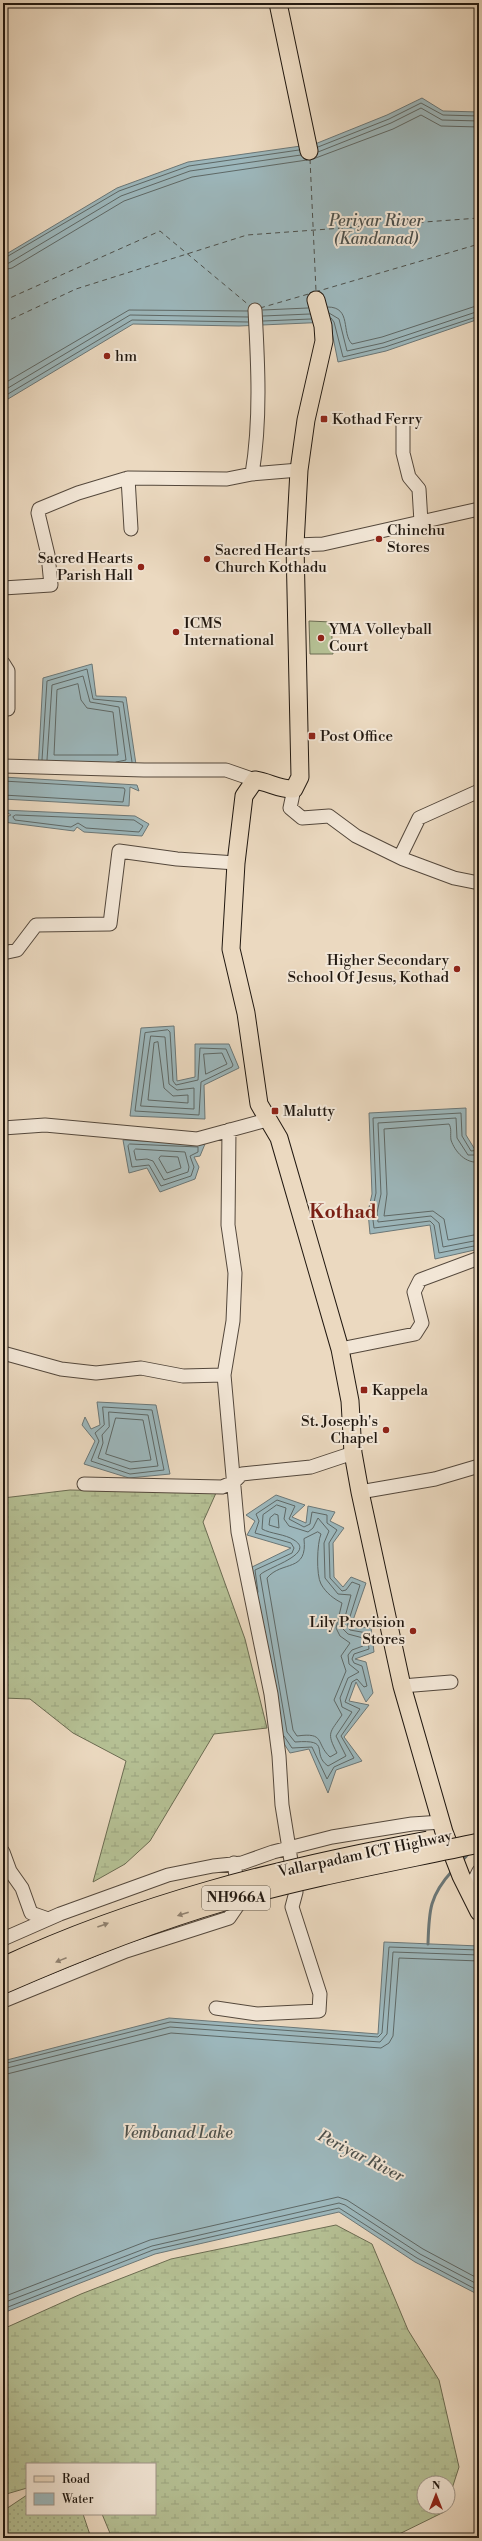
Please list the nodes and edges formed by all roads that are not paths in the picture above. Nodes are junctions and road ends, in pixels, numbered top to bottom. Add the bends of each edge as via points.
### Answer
1 (278, 3) edge
2 (309, 151) dead end
3 (316, 300) dead end
4 (255, 310) dead end
5 (403, 426) dead end
6 (299, 470) junction
7 (252, 474) junction
8 (128, 478) junction
9 (479, 509) edge
10 (421, 522) junction
11 (131, 529) dead end
12 (295, 545) junction
13 (3, 588) edge
14 (3, 663) edge
15 (3, 709) edge
16 (3, 766) edge
17 (255, 780) junction
18 (294, 789) junction
19 (479, 791) edge
20 (400, 857) junction
21 (236, 863) junction
22 (479, 883) edge
23 (3, 953) edge
24 (267, 1120) junction
25 (3, 1128) edge
26 (228, 1130) junction
27 (479, 1258) edge
28 (340, 1348) junction
29 (3, 1353) edge
30 (224, 1375) junction
31 (353, 1453) junction
32 (479, 1466) edge
33 (234, 1482) junction
34 (84, 1484) dead end
35 (360, 1492) junction
36 (451, 1682) dead end
37 (402, 1686) junction
38 (443, 1827) junction
39 (479, 1830) edge
40 (479, 1843) edge
41 (289, 1848) junction
42 (3, 1852) edge
43 (234, 1864) junction
44 (479, 1871) edge
45 (465, 1883) junction
46 (479, 1912) edge
47 (48, 1919) junction
48 (3, 1939) edge
49 (3, 1967) edge
50 (3, 1984) edge
51 (3, 2001) edge
52 (216, 2008) dead end

1 - 2 main road
3 - 6 main road via 324,341 306,420
4 - 7 street via 258,381
5 - 10 street via 403,452 409,477 419,489
6 - 7 street
6 - 12 main road
7 - 8 street via 226,479
8 - 11 street
8 - 13 street via 78,493 39,509 51,585
9 - 10 street
10 - 12 street via 323,544
12 - 18 main road via 300,777
14 - 15 street via 8,671 8,709
16 - 17 street via 226,770
17 - 18 main road via 270,782 284,790
17 - 21 main road via 244,796
18 - 20 street via 290,808 302,818 329,816 356,836
19 - 20 street via 418,818
20 - 22 street via 454,878
21 - 23 street via 177,859 119,851 110,924 36,925 17,950
21 - 24 main road via 231,949 246,1013 259,1104
24 - 26 street
24 - 28 main road via 279,1138
25 - 26 street via 45,1125 197,1138
26 - 30 street via 228,1225 235,1273 233,1321
27 - 28 street via 420,1280 414,1292 422,1323 415,1334
28 - 31 main road via 350,1401
29 - 30 street via 61,1369 96,1373 141,1368 183,1376
30 - 33 street
31 - 33 street via 311,1467 242,1474
31 - 35 main road
32 - 35 street via 434,1479
33 - 34 street via 222,1487
33 - 41 street via 238,1532 271,1694
35 - 37 main road
36 - 37 street
37 - 38 main road
38 - 41 street via 387,1828
38 - 45 main road
49 -> 39 highway, Vallarpadam ICT Highway / NH966A, bridge via 96,1928 190,1896 298,1867
40 -> 50 highway, Vallarpadam ICT Highway / NH966A, bridge via 323,1876 228,1900 98,1944
41 - 43 street
41 - 52 street via 296,1892 292,1907 320,1994 319,2011 257,2014
42 - 47 street via 10,1871 22,1888 31,1913
43 - 47 street via 168,1875
43 - 51 street via 240,1902 229,1918 126,1951
44 - 45 street
45 - 46 main road
47 - 48 street

